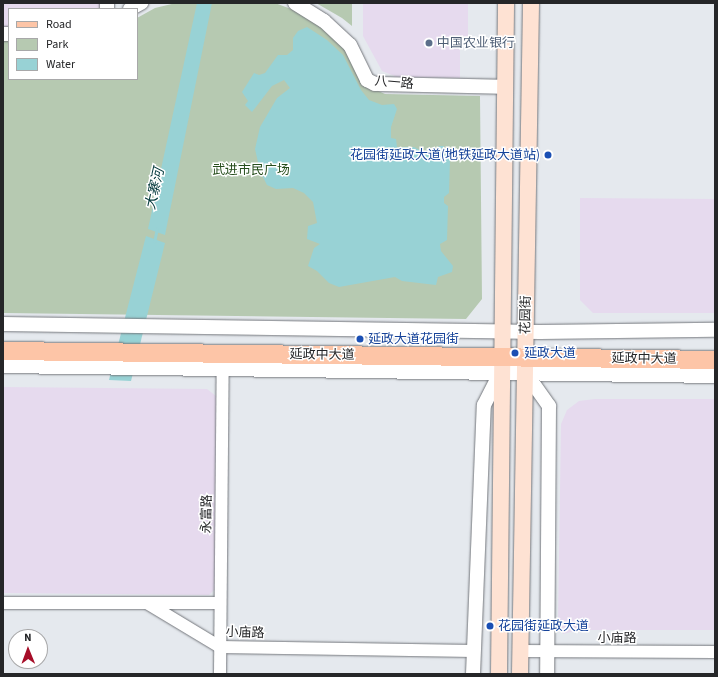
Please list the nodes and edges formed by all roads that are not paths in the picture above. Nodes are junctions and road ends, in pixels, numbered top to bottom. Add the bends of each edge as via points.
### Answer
1 (141, 3) edge
2 (296, 3) edge
3 (506, 3) edge
4 (531, 3) edge
5 (132, 8) edge
6 (505, 87) junction
7 (3, 324) edge
8 (715, 330) edge
9 (3, 341) edge
10 (145, 347) junction
11 (715, 348) edge
12 (3, 350) edge
13 (501, 351) junction
14 (525, 352) junction
15 (110, 354) junction
16 (715, 360) edge
17 (223, 361) junction
18 (3, 366) edge
19 (715, 376) edge
20 (3, 603) edge
21 (148, 603) junction
22 (220, 603) junction
23 (220, 647) junction
24 (474, 651) junction
25 (520, 651) junction
26 (548, 651) junction
27 (715, 652) edge
28 (220, 674) edge
29 (473, 674) edge
30 (499, 674) edge
31 (520, 674) edge
32 (547, 674) edge

1 - 5 street
2 - 6 street, 八一路 via 324,21 350,45 367,80 375,84
3 - 6 main road, 花园街
4 - 14 main road, 花园街
6 - 13 main road, 花园街
7 - 10 street via 117,325
8 - 14 street
9 - 15 main road
10 - 13 main road, 延政中大道
10 - 15 main road
10 - 17 main road, 延政中大道
11 - 14 main road, 延政中大道
12 - 15 main road
13 - 14 main road
13 - 14 street
13 - 17 main road, 延政中大道
13 - 24 street via 484,405
13 - 30 main road, 花园街
14 - 16 main road, 延政中大道
14 - 19 street
14 - 25 main road, 花园街
14 - 26 street via 549,406
15 - 18 street
17 - 22 street, 永富路
20 - 21 street
21 - 22 street
21 - 23 street, 小庙路
22 - 23 street, 永富路
23 - 24 street, 小庙路
23 - 28 street, 永富路
24 - 29 street
25 - 26 street, 小庙路
25 - 31 main road, 花园街
26 - 27 street, 小庙路
26 - 32 street

